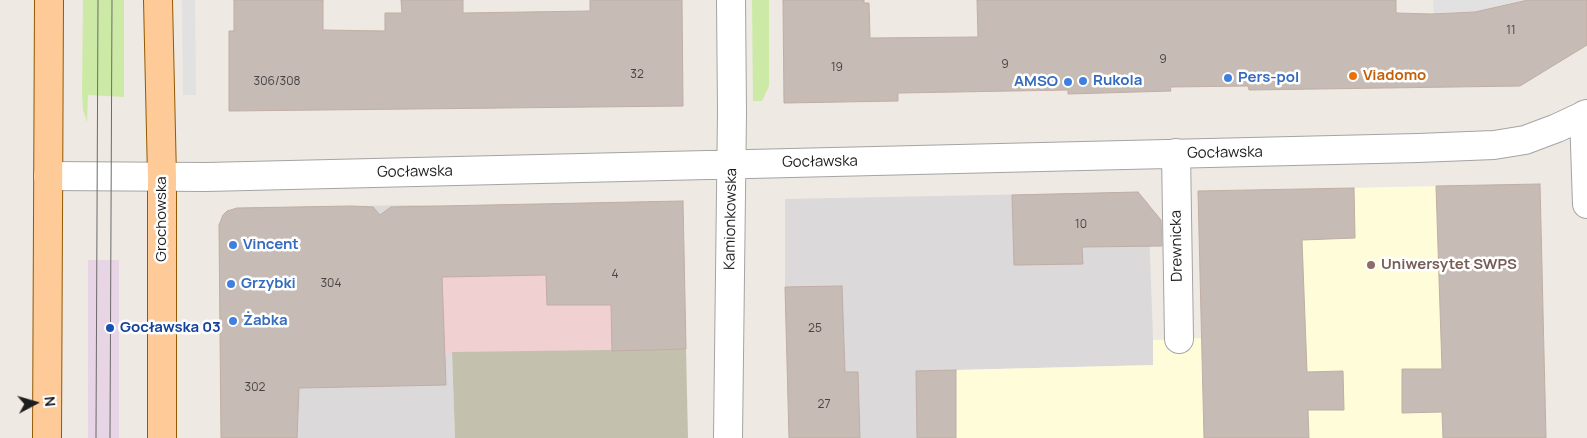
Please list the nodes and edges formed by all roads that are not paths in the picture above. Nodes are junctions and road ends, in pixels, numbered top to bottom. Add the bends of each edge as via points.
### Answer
1 (49, 0) edge
2 (158, 0) edge
3 (731, 0) edge
4 (1586, 114) edge
5 (1176, 153) junction
6 (731, 164) junction
7 (48, 176) junction
8 (162, 177) junction
9 (1587, 204) edge
10 (1179, 339) dead end
11 (47, 438) edge
12 (162, 438) edge
13 (728, 438) edge

1 - 7 main road
2 - 8 main road, Grochowska
3 - 6 street, Kamionkowska
4 - 5 street, Gocławska via 1525,140 1494,145
4 - 9 street
5 - 6 street, Gocławska
5 - 10 street, Drewnicka
6 - 8 street, Gocławska
6 - 13 street, Kamionkowska
7 - 8 street, Gocławska
7 - 11 main road
8 - 12 main road, Grochowska

